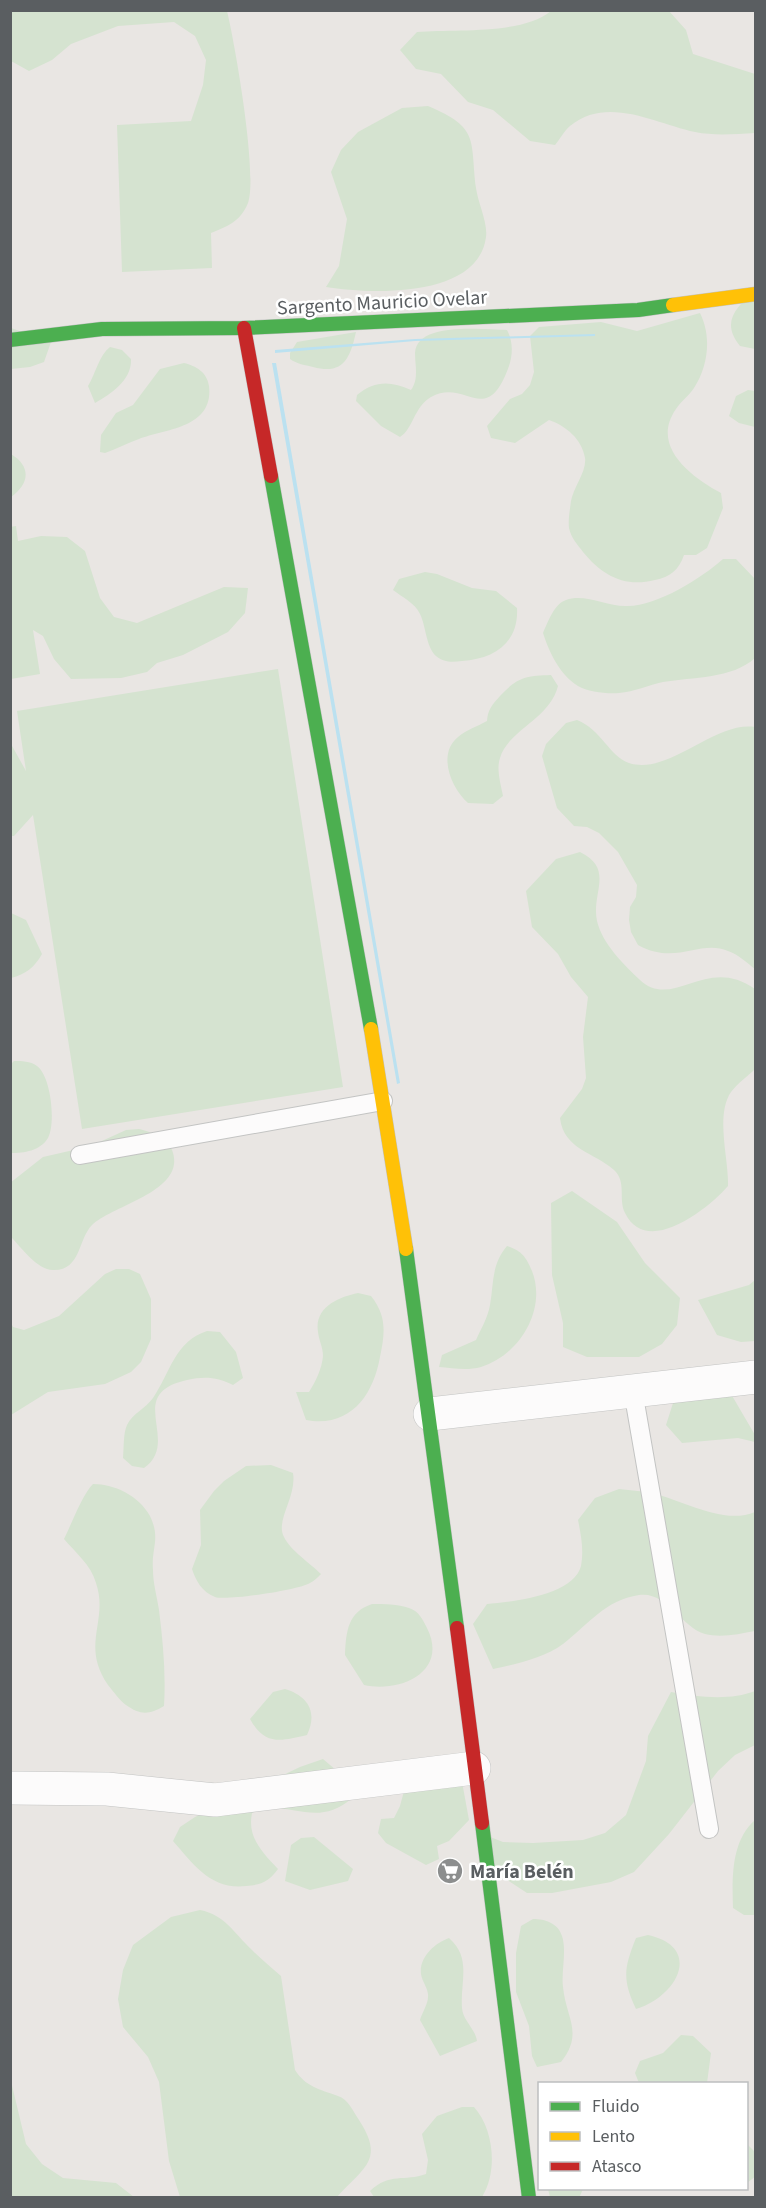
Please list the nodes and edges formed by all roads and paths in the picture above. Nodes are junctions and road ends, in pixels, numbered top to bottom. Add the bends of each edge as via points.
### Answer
1 (756, 294) edge
2 (244, 328) junction
3 (10, 340) edge
4 (383, 1101) junction
5 (80, 1155) dead end
6 (756, 1377) edge
7 (633, 1391) junction
8 (430, 1414) junction
9 (474, 1768) junction
10 (10, 1788) edge
11 (709, 1830) dead end
12 (529, 2198) edge

1 - 2 street, Sargento Mauricio Ovelar via 638,310
2 - 3 street, Sargento Mauricio Ovelar via 102,329
2 - 4 street
4 - 5 lane
4 - 8 street
6 - 7 street
7 - 8 street
7 - 11 lane
8 - 9 street
9 - 10 street via 215,1800 107,1789
9 - 12 street

